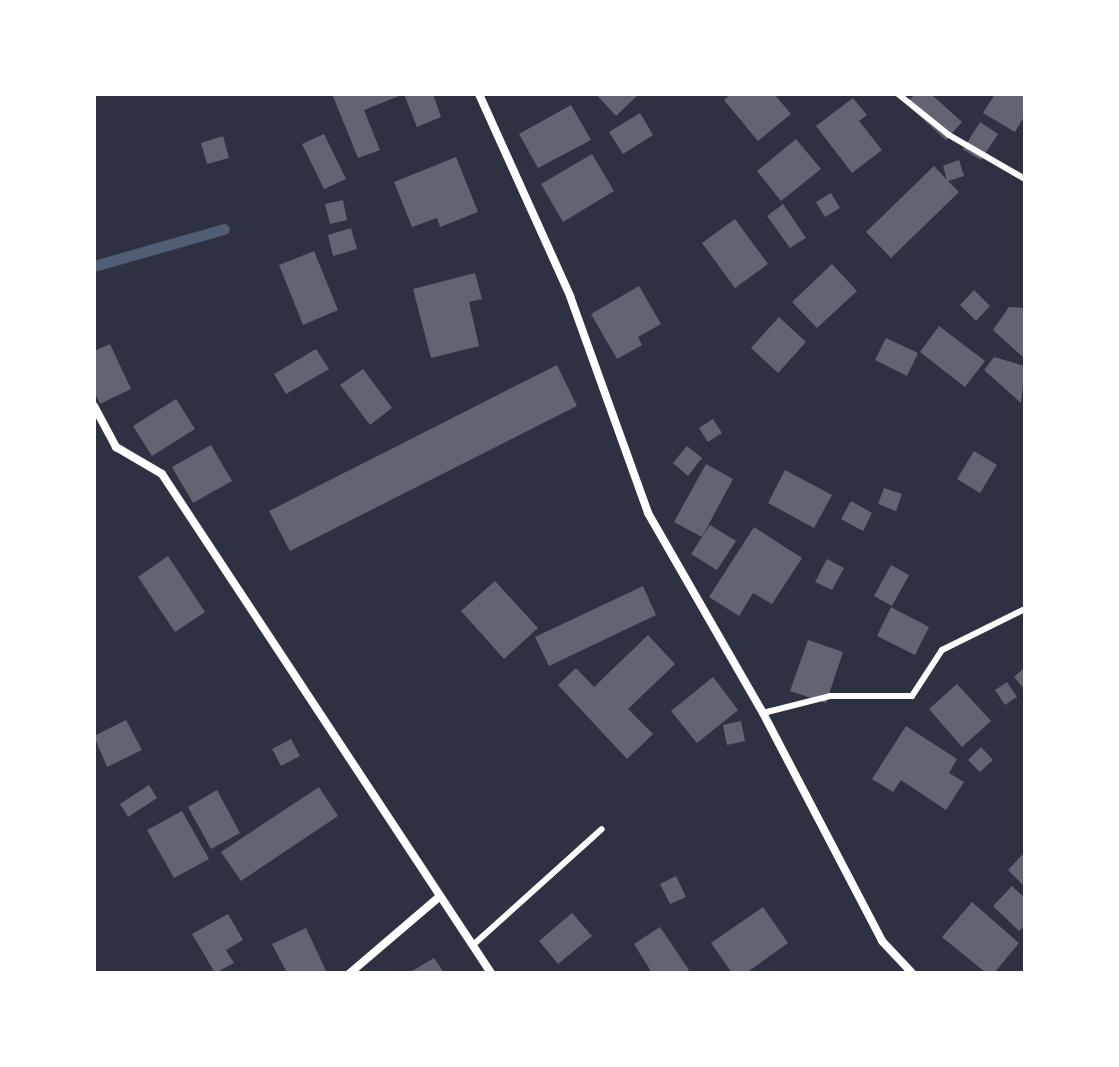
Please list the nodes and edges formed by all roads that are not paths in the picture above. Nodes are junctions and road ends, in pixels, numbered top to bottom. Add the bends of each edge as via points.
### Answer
1 (479, 94) edge
2 (898, 94) edge
3 (1025, 179) edge
4 (94, 406) edge
5 (1025, 609) edge
6 (763, 713) junction
7 (602, 829) dead end
8 (440, 896) junction
9 (473, 945) junction
10 (350, 973) edge
11 (491, 973) edge
12 (912, 973) edge

1 - 6 street via 570,296 648,513
2 - 3 lane via 949,135
4 - 8 street via 116,447 162,474
5 - 6 lane via 942,650 912,696 830,696
6 - 12 street via 882,941
7 - 9 lane
8 - 9 street
8 - 10 street
9 - 11 street

